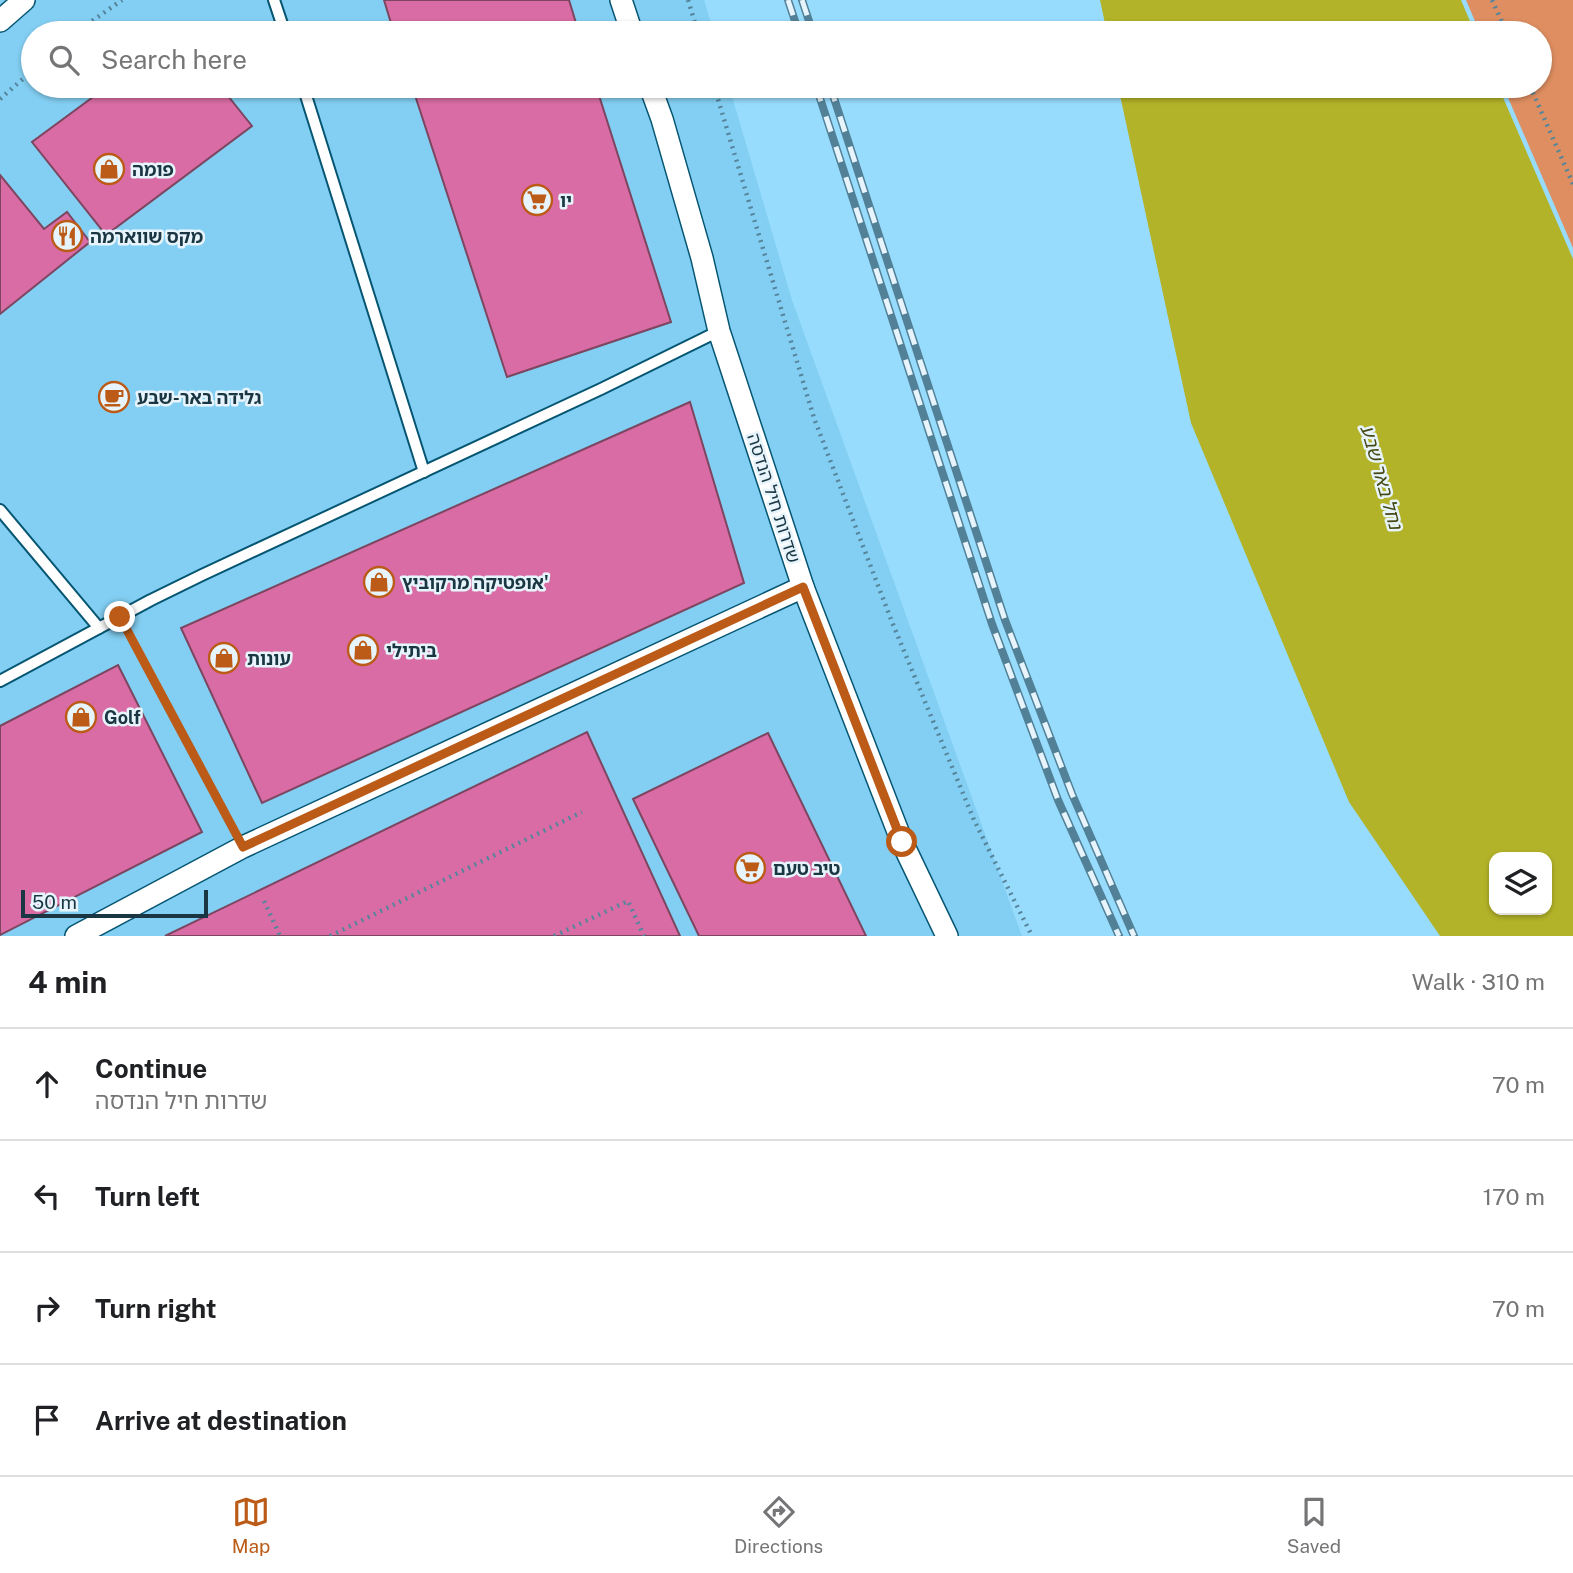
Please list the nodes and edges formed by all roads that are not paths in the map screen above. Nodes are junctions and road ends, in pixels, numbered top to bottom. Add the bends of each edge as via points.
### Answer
1 (24, 0) edge
2 (621, 0) edge
3 (275, 3) edge
4 (0, 21) edge
5 (281, 21) edge
6 (628, 21) edge
7 (307, 98) edge
8 (654, 98) edge
9 (719, 331) junction
10 (424, 472) junction
11 (0, 510) edge
12 (803, 587) junction
13 (99, 628) junction
14 (0, 681) edge
15 (76, 936) edge
16 (947, 936) edge

1 - 4 street
2 - 6 street
3 - 5 lane
7 - 10 lane
8 - 9 street, שדרות חיל הנדסה
9 - 10 lane
9 - 12 street, שדרות חיל הנדסה
10 - 13 lane
11 - 13 lane
12 - 15 street via 243,847
12 - 16 street, שדרות חיל הנדסה via 902,842
13 - 14 lane

